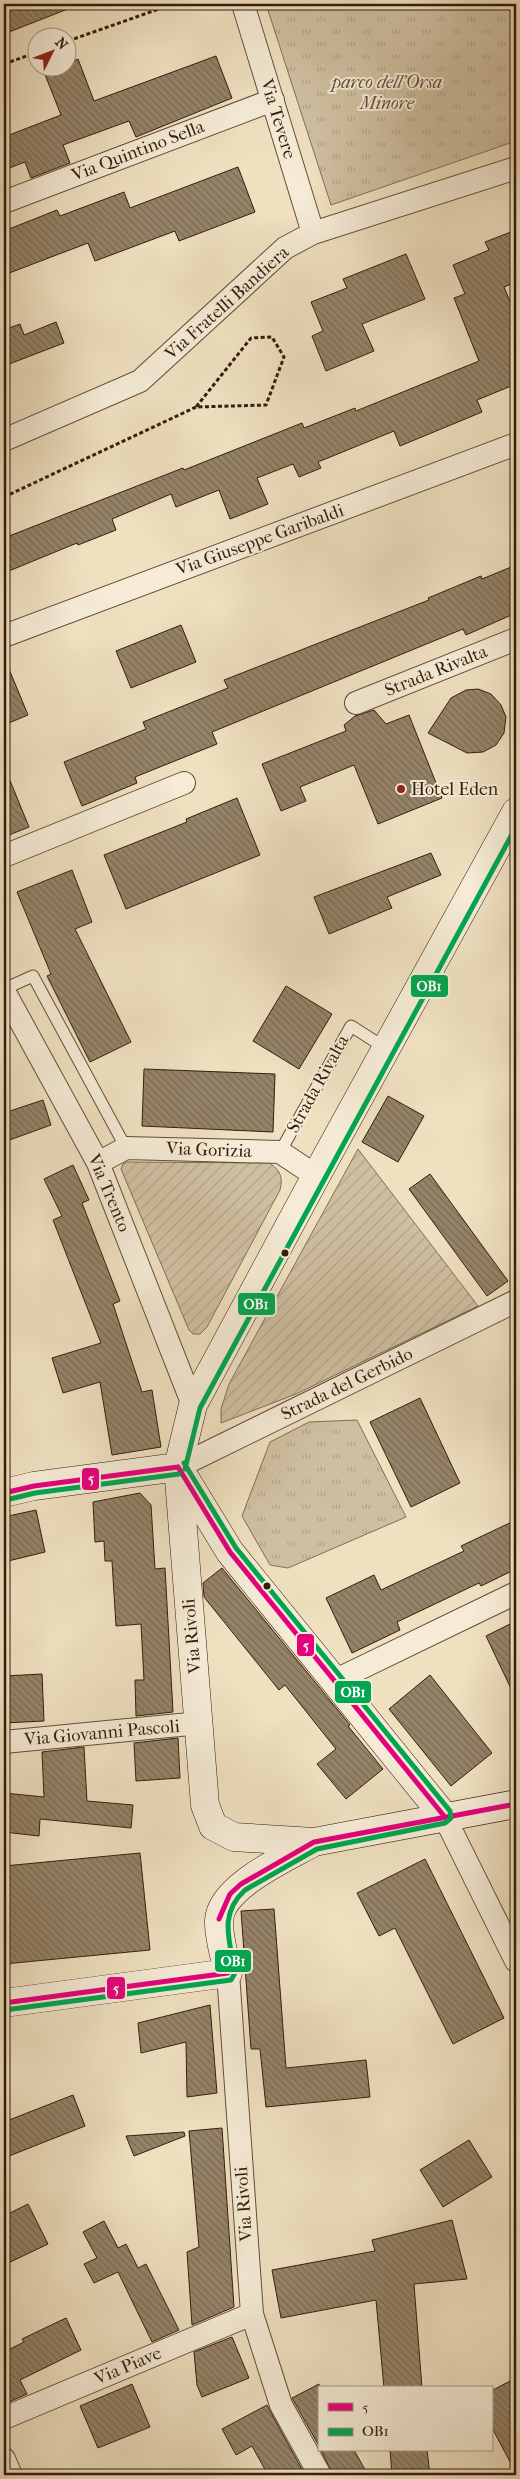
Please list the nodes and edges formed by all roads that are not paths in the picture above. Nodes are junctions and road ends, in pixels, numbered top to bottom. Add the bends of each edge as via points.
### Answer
1 (244, 4) edge
2 (273, 100) junction
3 (516, 168) edge
4 (4, 202) edge
5 (313, 233) junction
6 (4, 440) edge
7 (516, 444) edge
8 (4, 636) edge
9 (516, 640) edge
10 (356, 703) dead end
11 (184, 784) dead end
12 (516, 812) edge
13 (4, 856) edge
14 (4, 990) edge
15 (387, 1049) junction
16 (126, 1148) junction
17 (280, 1152) junction
18 (98, 1163) junction
19 (316, 1176) junction
20 (516, 1301) edge
21 (193, 1404) junction
22 (178, 1467) junction
23 (4, 1493) edge
24 (516, 1593) edge
25 (334, 1681) junction
26 (200, 1723) junction
27 (4, 1742) edge
28 (516, 1804) edge
29 (444, 1816) junction
30 (314, 1842) junction
31 (516, 1961) edge
32 (228, 1973) junction
33 (4, 2003) edge
34 (252, 2314) junction
35 (4, 2418) edge
36 (4, 2458) edge
37 (11, 2475) edge
38 (320, 2475) edge

1 - 2 street, Via Tevere
2 - 4 street, Via Quintino Sella
2 - 5 street, Via Tevere
3 - 5 street, Via Fratelli Bandiera
5 - 6 street, Via Fratelli Bandiera via 285,248 140,381
7 - 8 street, Via Giuseppe Garibaldi
9 - 10 street, Strada Rivalta
11 - 13 street
12 - 15 street
14 - 16 lane, Via Trento via 33,976
14 - 18 street, Via Trento
15 - 17 lane, Strada Rivalta via 351,1026
15 - 19 street
16 - 17 street, Via Gorizia
16 - 18 street, Via Gorizia
17 - 19 street
18 - 21 street, Via Trento
19 - 21 street
20 - 22 street, Strada del Gerbido
21 - 22 street
22 - 23 street
22 - 25 street via 230,1552
22 - 26 street, Via Rivoli
24 - 25 street
25 - 29 street
26 - 27 street, Via Giovanni Pascoli
26 - 30 street, Via Rivoli via 205,1805 213,1826 234,1837
28 - 29 street
29 - 30 street
29 - 31 street
30 - 32 street, Via Rivoli via 241,1884 230,1894 219,1919
32 - 33 street
32 - 34 street, Via Rivoli
34 - 35 street, Via Piave
34 - 38 street, Via Rivoli via 282,2405
36 - 37 street

